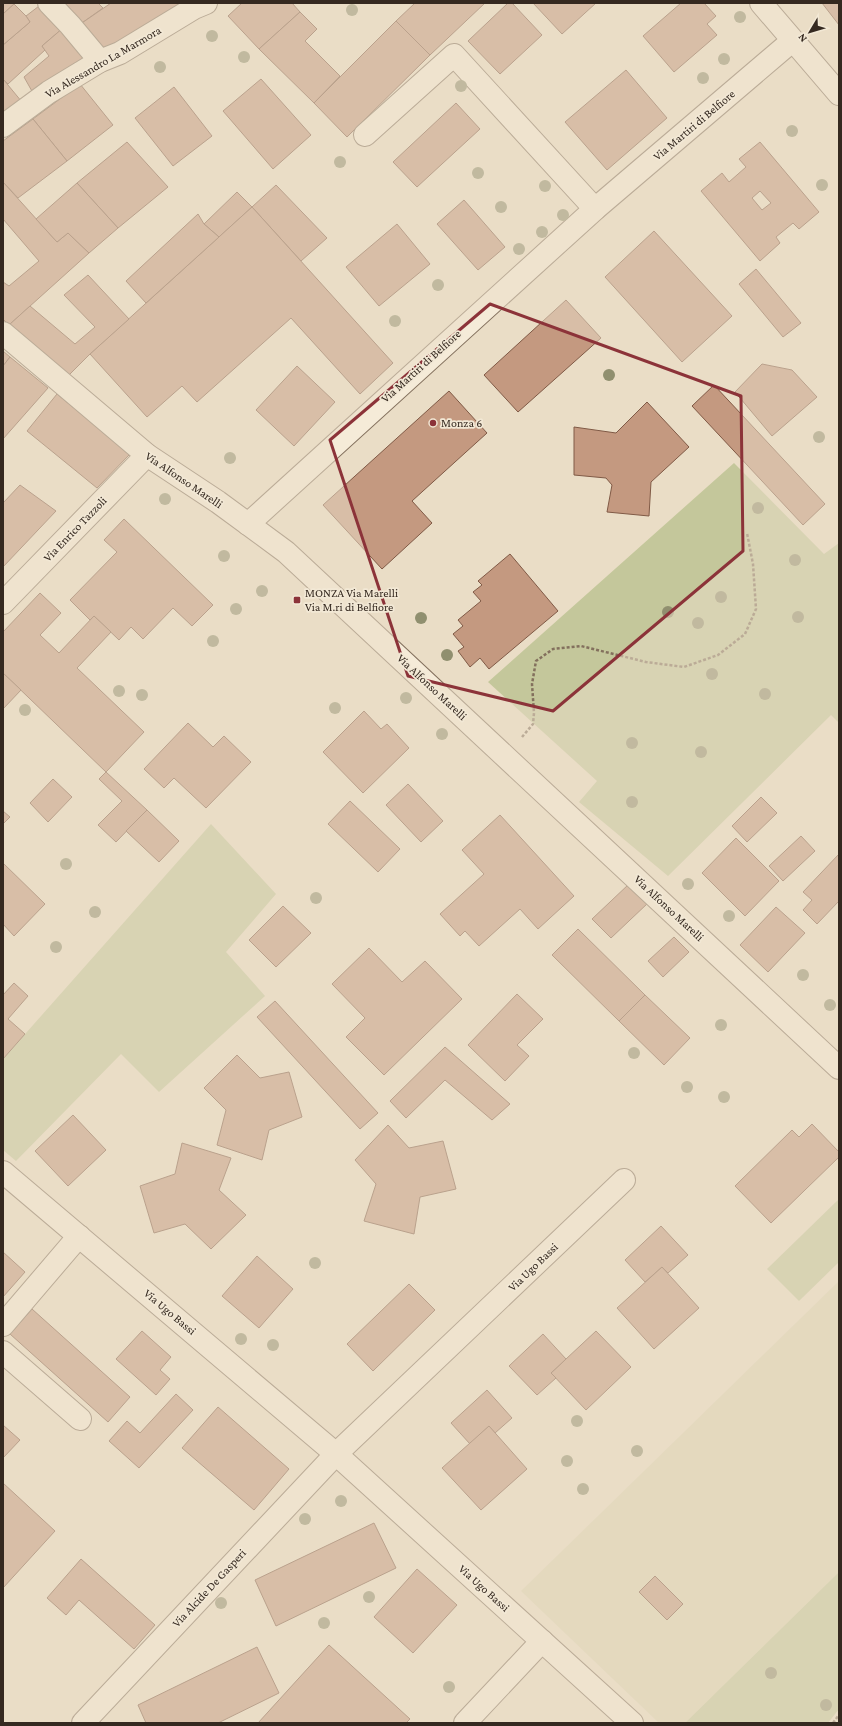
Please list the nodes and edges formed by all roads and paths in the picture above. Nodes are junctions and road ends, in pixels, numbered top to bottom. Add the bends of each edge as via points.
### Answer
1 (49, 3) edge
2 (206, 3) edge
3 (761, 3) edge
4 (792, 41) junction
5 (100, 61) junction
6 (839, 94) edge
7 (3, 126) edge
8 (365, 135) dead end
9 (595, 209) junction
10 (3, 333) edge
11 (147, 455) junction
12 (248, 524) junction
13 (747, 533) dead end
14 (3, 603) edge
15 (506, 756) junction
16 (839, 1068) edge
17 (3, 1172) edge
18 (624, 1180) dead end
19 (79, 1236) junction
20 (3, 1325) edge
21 (3, 1352) edge
22 (80, 1419) dead end
23 (336, 1454) junction
24 (542, 1640) junction
25 (839, 1715) edge
26 (83, 1723) edge
27 (465, 1723) edge
28 (632, 1723) edge
29 (833, 1723) edge

1 - 5 street
2 - 5 street, Via Alessandro La Marmora
3 - 4 street
4 - 6 street
4 - 9 street, Via Martiri di Belfiore
5 - 7 street, Via Alessandro La Marmora via 49,92
8 - 9 street via 454,55
9 - 12 street, Via Martiri di Belfiore
10 - 11 street, Via Alfonso Marelli
11 - 12 street, Via Alfonso Marelli
11 - 14 street, Via Enrico Tazzoli
12 - 15 street, Via Alfonso Marelli via 292,557
13 - 15 path via 754,564 756,609 745,634 718,655 684,667 646,662 581,646 553,649 536,660 532,684 533,724
15 - 16 street, Via Alfonso Marelli
17 - 19 street, Via Ugo Bassi
18 - 23 street, Via Ugo Bassi
19 - 20 street
19 - 23 street, Via Ugo Bassi
21 - 22 street
23 - 24 street, Via Ugo Bassi
23 - 26 street, Via Alcide De Gasperi
24 - 27 street
24 - 28 street, Via Ugo Bassi
25 - 29 path

